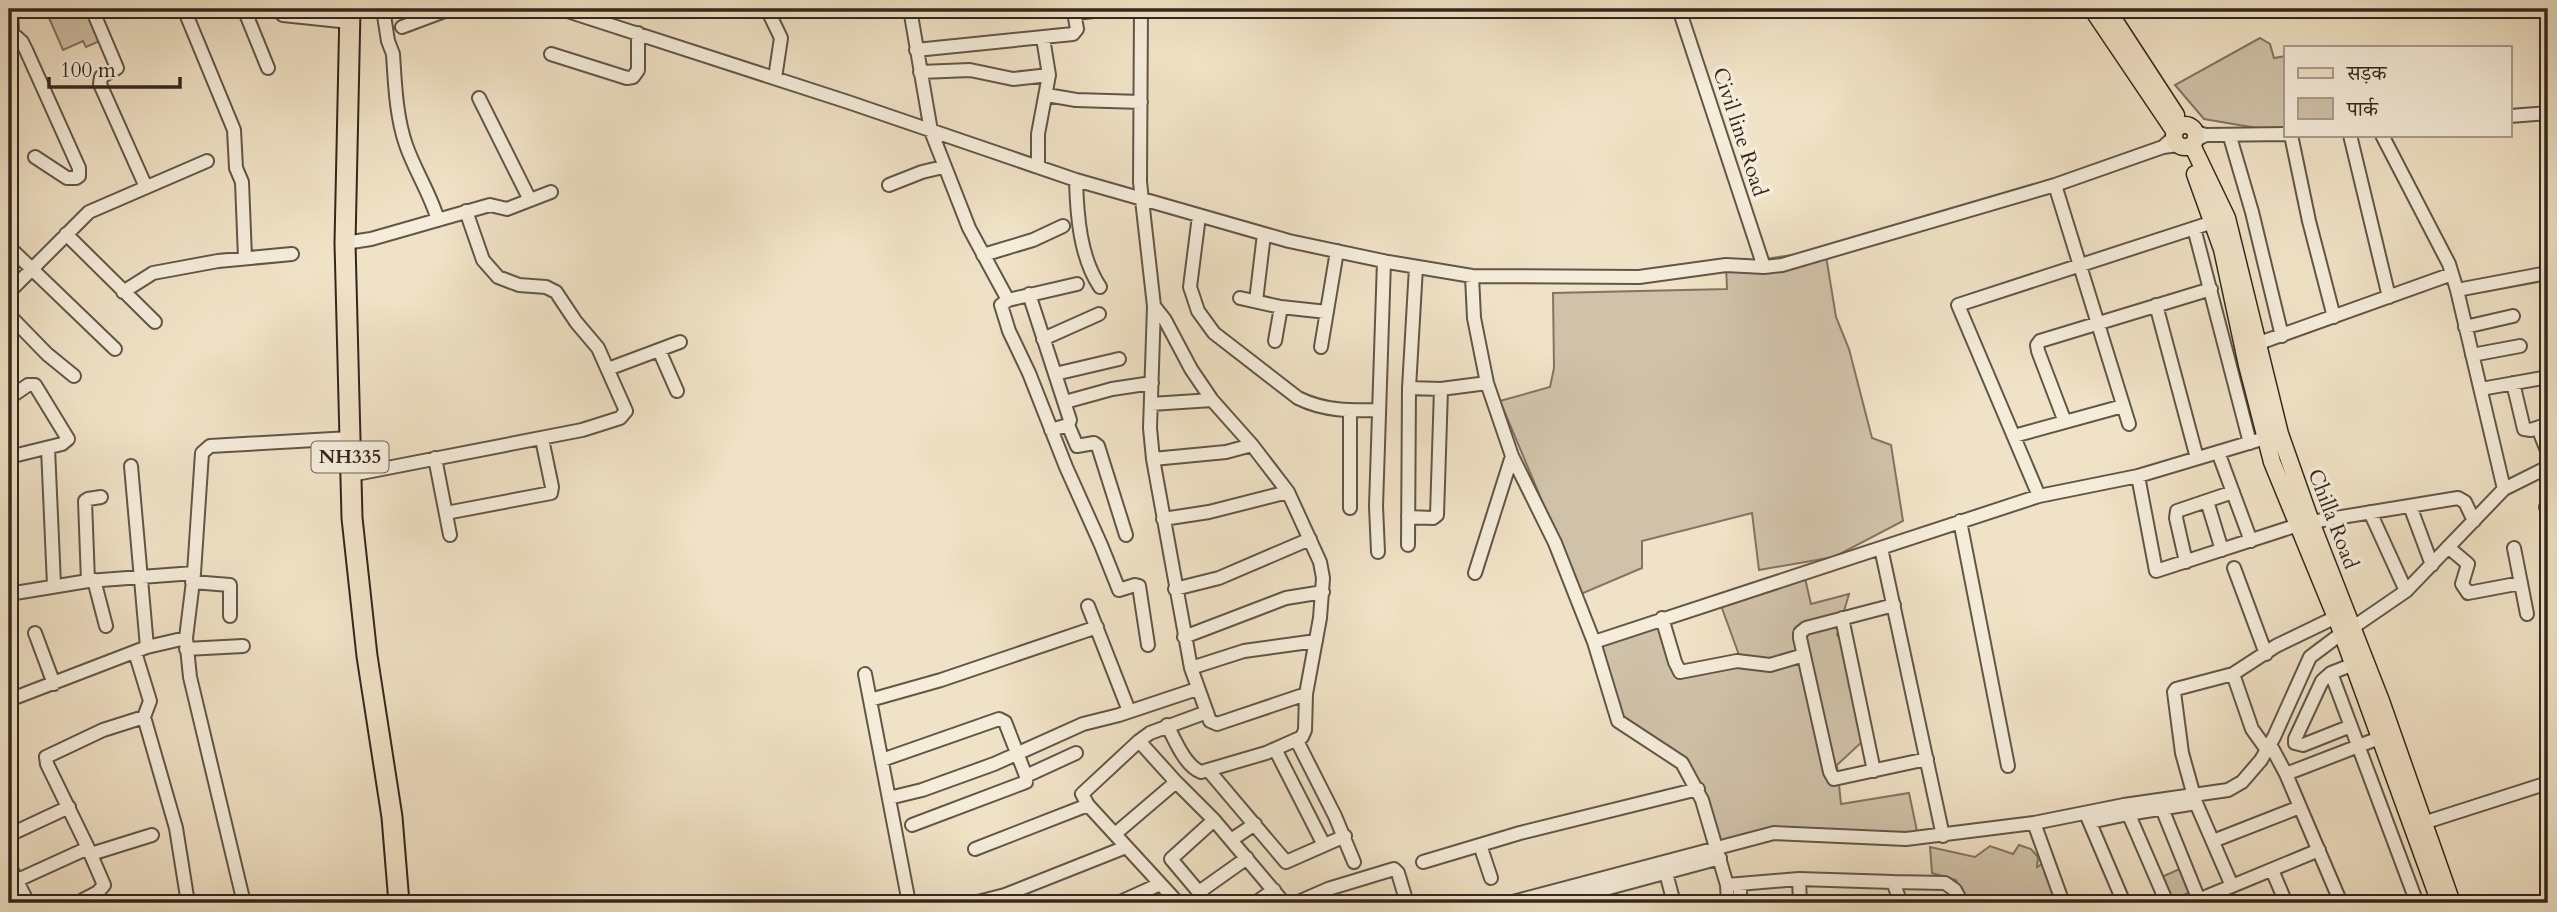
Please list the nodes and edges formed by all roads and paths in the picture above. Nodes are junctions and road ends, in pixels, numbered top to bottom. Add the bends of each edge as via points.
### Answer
1 (11, 9) edge
2 (92, 9) edge
3 (184, 9) edge
4 (244, 9) edge
5 (277, 9) edge
6 (383, 9) edge
7 (450, 9) edge
8 (561, 9) edge
9 (767, 9) edge
10 (910, 9) edge
11 (1109, 9) edge
12 (1141, 9) edge
13 (1679, 9) edge
14 (2092, 9) edge
15 (2106, 9) edge
16 (578, 11) edge
17 (350, 15) edge
18 (402, 27) dead end
19 (12, 33) junction
20 (638, 33) junction
21 (1043, 38) junction
22 (916, 50) junction
23 (9, 53) edge
24 (551, 54) dead end
25 (268, 68) dead end
26 (920, 72) junction
27 (1049, 75) junction
28 (775, 78) junction
29 (1047, 95) junction
30 (479, 97) dead end
31 (1141, 102) junction
32 (2548, 113) edge
33 (2512, 116) edge
34 (931, 131) junction
35 (2284, 134) edge
36 (2291, 136) edge
37 (2350, 136) edge
38 (2383, 136) edge
39 (2230, 137) junction
40 (2184, 139) junction
41 (35, 157) dead end
42 (206, 161) dead end
43 (943, 167) junction
44 (1038, 167) junction
45 (1076, 180) junction
46 (889, 185) dead end
47 (2055, 185) junction
48 (146, 187) junction
49 (551, 192) dead end
50 (1141, 199) junction
51 (530, 200) junction
52 (466, 212) junction
53 (1199, 216) junction
54 (438, 220) junction
55 (2213, 222) junction
56 (1063, 226) dead end
57 (2194, 228) junction
58 (65, 234) junction
59 (1264, 234) junction
60 (345, 243) junction
61 (9, 247) edge
62 (1337, 251) junction
63 (292, 254) dead end
64 (983, 255) junction
65 (245, 258) junction
66 (1384, 261) junction
67 (2081, 265) junction
68 (1416, 267) junction
69 (1764, 268) junction
70 (31, 269) junction
71 (2452, 274) junction
72 (1472, 276) junction
73 (2548, 282) edge
74 (1077, 284) dead end
75 (1100, 288) dead end
76 (2211, 289) junction
77 (2457, 290) junction
78 (9, 292) edge
79 (123, 292) junction
80 (1029, 294) junction
81 (2389, 297) junction
82 (1240, 298) dead end
83 (1008, 299) junction
84 (1256, 301) junction
85 (1154, 306) junction
86 (2156, 306) junction
87 (1281, 307) junction
88 (1327, 312) junction
89 (1099, 314) dead end
90 (9, 315) edge
91 (2513, 316) dead end
92 (2334, 317) junction
93 (155, 322) dead end
94 (2098, 323) junction
95 (2465, 327) junction
96 (2282, 336) junction
97 (1043, 339) junction
98 (1275, 341) dead end
99 (680, 342) dead end
100 (2251, 346) junction
101 (2520, 346) dead end
102 (1321, 347) dead end
103 (115, 349) dead end
104 (659, 350) junction
105 (2472, 355) junction
106 (1119, 359) dead end
107 (608, 369) junction
108 (1055, 374) junction
109 (74, 376) dead end
110 (2548, 377) edge
111 (1152, 383) junction
112 (1488, 383) junction
113 (2513, 383) junction
114 (1409, 388) junction
115 (1441, 389) junction
116 (2481, 389) junction
117 (677, 391) dead end
118 (9, 398) edge
119 (1212, 400) junction
120 (1065, 402) junction
121 (1151, 404) junction
122 (2123, 406) junction
123 (1379, 410) junction
124 (1350, 411) junction
125 (2065, 422) junction
126 (2129, 424) dead end
127 (1068, 425) junction
128 (2543, 426) edge
129 (1051, 430) junction
130 (2014, 436) junction
131 (350, 438) junction
132 (2265, 438) junction
133 (542, 439) junction
134 (1252, 445) junction
135 (48, 448) junction
136 (2218, 452) junction
137 (2548, 453) edge
138 (1512, 456) junction
139 (9, 457) edge
140 (435, 458) junction
141 (2197, 458) junction
142 (1153, 459) junction
143 (131, 466) dead end
144 (2548, 467) edge
145 (351, 475) junction
146 (2138, 476) junction
147 (2504, 489) junction
148 (1288, 492) junction
149 (2233, 492) junction
150 (2039, 496) junction
151 (101, 497) dead end
152 (2207, 501) junction
153 (2548, 501) edge
154 (2410, 506) junction
155 (1350, 508) dead end
156 (2370, 512) junction
157 (446, 513) junction
158 (2548, 514) edge
159 (1408, 517) junction
160 (1163, 519) junction
161 (2474, 520) junction
162 (1960, 521) junction
163 (2304, 524) junction
164 (450, 535) dead end
165 (1126, 535) dead end
166 (1310, 539) junction
167 (2251, 541) junction
168 (1408, 545) dead end
169 (2448, 547) junction
170 (1881, 548) junction
171 (2514, 548) dead end
172 (2222, 550) junction
173 (1378, 552) dead end
174 (2186, 562) junction
175 (2432, 565) junction
176 (2234, 568) dead end
177 (1475, 573) dead end
178 (141, 575) junction
179 (193, 578) junction
180 (91, 580) junction
181 (2521, 583) junction
182 (54, 585) junction
183 (1175, 589) junction
184 (2406, 591) junction
185 (1323, 592) junction
186 (9, 594) edge
187 (1894, 605) junction
188 (1088, 606) dead end
189 (2527, 614) dead end
190 (230, 616) dead end
191 (1662, 618) junction
192 (1842, 618) junction
193 (106, 626) dead end
194 (2343, 626) junction
195 (1097, 627) junction
196 (35, 633) dead end
197 (1184, 637) junction
198 (1316, 641) junction
199 (1594, 642) junction
200 (186, 643) junction
201 (1148, 645) dead end
202 (243, 646) dead end
203 (147, 647) junction
204 (135, 652) junction
205 (2266, 654) junction
206 (1804, 655) junction
207 (2354, 664) junction
208 (1191, 668) junction
209 (2331, 673) junction
210 (865, 674) dead end
211 (2233, 674) junction
212 (54, 684) junction
213 (1197, 689) junction
214 (1306, 694) junction
215 (9, 700) edge
216 (870, 700) junction
217 (1129, 711) junction
218 (1207, 712) junction
219 (144, 717) junction
220 (1167, 726) junction
221 (2351, 726) junction
222 (2386, 735) junction
223 (1139, 741) junction
224 (1297, 741) junction
225 (2358, 745) junction
226 (2268, 747) junction
227 (1275, 749) junction
228 (1076, 753) dead end
229 (1018, 754) junction
230 (1927, 759) junction
231 (882, 760) junction
232 (2008, 766) dead end
233 (1209, 771) junction
234 (1874, 771) junction
235 (2286, 774) junction
236 (1026, 776) junction
237 (1175, 782) junction
238 (2548, 785) edge
239 (1698, 789) junction
240 (2194, 796) junction
241 (889, 798) junction
242 (2160, 804) junction
243 (1088, 805) junction
244 (69, 807) junction
245 (2300, 807) junction
246 (2126, 809) junction
247 (2087, 817) junction
248 (1214, 820) junction
249 (2034, 823) junction
250 (2423, 823) junction
251 (1255, 824) junction
252 (912, 825) dead end
253 (1115, 834) junction
254 (9, 835) edge
255 (152, 835) dead end
256 (1345, 836) junction
257 (1944, 836) junction
258 (1231, 839) junction
259 (2213, 841) junction
260 (1324, 845) junction
261 (1480, 845) junction
262 (1126, 846) junction
263 (975, 849) dead end
264 (2319, 850) junction
265 (90, 851) junction
266 (2428, 852) junction
267 (1719, 853) junction
268 (1247, 858) junction
269 (1354, 862) dead end
270 (1423, 862) dead end
271 (9, 864) edge
272 (2272, 870) junction
273 (1666, 873) junction
274 (1491, 878) dead end
275 (1799, 879) junction
276 (1893, 882) junction
277 (13, 883) edge
278 (1160, 884) junction
279 (1733, 885) junction
280 (2232, 886) junction
281 (1274, 890) junction
282 (1199, 892) junction
283 (1583, 900) edge
284 (2195, 902) edge
285 (27, 903) edge
286 (77, 903) edge
287 (188, 903) edge
288 (244, 903) edge
289 (399, 903) edge
290 (909, 903) edge
291 (974, 903) edge
292 (1118, 903) edge
293 (1178, 903) edge
294 (1208, 903) edge
295 (1255, 903) edge
296 (1284, 903) edge
297 (1296, 903) edge
298 (1407, 903) edge
299 (1509, 903) edge
300 (1553, 903) edge
301 (1674, 903) edge
302 (1728, 903) edge
303 (1741, 903) edge
304 (1801, 903) edge
305 (1901, 903) edge
306 (1962, 903) edge
307 (2063, 903) edge
308 (2124, 903) edge
309 (2166, 903) edge
310 (2286, 903) edge
311 (2341, 903) edge
312 (2417, 903) edge
313 (2440, 903) edge
314 (2452, 903) edge

1 - 19 street
2 - 48 street via 117,68 101,76 100,84
3 - 65 street via 234,130 236,168 242,182
4 - 25 street
5 - 17 street via 283,15
6 - 54 street via 401,132
7 - 18 street
8 - 16 street
9 - 28 street via 780,37
10 - 22 street
11 - 21 street via 1077,13 1076,32
12 - 31 street
13 - 69 street, Civil line Road
14 - 40 main road
15 - 40 main road, Chilla Road
16 - 20 street
17 - 60 highway, NH335
19 - 23 street
19 - 41 street via 26,50 79,176 67,178
20 - 24 street via 638,70 633,77
20 - 28 street
21 - 22 street
21 - 27 street
22 - 26 street
26 - 27 street via 970,71 1013,79
26 - 34 street
27 - 29 street
28 - 34 street
29 - 31 street
29 - 44 street via 1038,134
30 - 51 street
31 - 50 street
32 - 33 street
34 - 43 street
34 - 44 street
35 - 39 street
36 - 92 street
37 - 81 street
38 - 71 street
39 - 40 street
39 - 96 street
40 - 47 street
40 - 55 main road
40 - 100 main road, Chilla Road via 2227,218
42 - 48 street
43 - 46 street
43 - 64 street
44 - 45 street
45 - 50 street
45 - 75 street via 1083,248
47 - 67 street
47 - 69 street
48 - 58 street via 89,212
49 - 51 street
50 - 53 street
50 - 85 street
51 - 52 street via 507,209 490,205
52 - 54 street
52 - 107 street via 489,268 508,282 556,292
53 - 59 street
53 - 124 street via 1190,287 1203,321 1298,398
54 - 60 street
55 - 57 street
55 - 100 main road
56 - 64 street
57 - 67 street
57 - 76 street
58 - 70 street
58 - 79 street
59 - 62 street
59 - 84 street
60 - 131 highway, NH335
61 - 70 street
62 - 66 street
62 - 88 street
63 - 65 street
64 - 83 street
65 - 79 street via 153,273
66 - 68 street
66 - 123 street
67 - 94 street
67 - 130 street via 1958,305
68 - 72 street
68 - 114 street
69 - 72 street via 1726,265 1639,277
70 - 78 street
70 - 103 street
71 - 77 street
71 - 81 street
72 - 112 street via 1474,318
73 - 77 street via 2542,274
74 - 80 street
76 - 86 street
76 - 132 street
77 - 95 street
79 - 93 street
80 - 83 street
80 - 97 street
81 - 92 street
82 - 84 street
83 - 129 street via 1001,305 1009,331
84 - 87 street
85 - 111 street
85 - 119 street
86 - 94 street
86 - 141 street
87 - 88 street
87 - 98 street
88 - 102 street
89 - 97 street
90 - 109 street
91 - 95 street
92 - 96 street
94 - 122 street
94 - 125 street via 2045,338 2038,345
95 - 105 street
96 - 100 street
97 - 108 street
99 - 104 street
100 - 132 main road, Chilla Road
101 - 105 street
104 - 107 street
104 - 117 street
105 - 116 street
106 - 108 street
107 - 133 street via 625,407 624,415
108 - 120 street
110 - 113 street
111 - 120 street
111 - 121 street
112 - 115 street
112 - 138 street
113 - 116 street
113 - 128 street via 2522,426 2527,431
114 - 115 street
114 - 159 street
115 - 159 street via 1437,515
116 - 147 street
118 - 135 street via 35,385 68,439
119 - 121 street
119 - 134 street
120 - 127 street
121 - 142 street
122 - 125 street
122 - 126 street
123 - 124 street
123 - 173 street
124 - 155 street
125 - 130 street
127 - 129 street
127 - 165 street via 1077,446 1098,446
128 - 137 street
129 - 201 street via 1119,590 1139,586
130 - 150 street
131 - 145 highway, NH335
131 - 179 street via 205,448
132 - 136 street
132 - 163 main road, Chilla Road
133 - 140 street
133 - 157 street via 551,493
134 - 142 street
134 - 148 street
135 - 139 street
135 - 182 street
136 - 141 street
136 - 149 street
138 - 177 street
138 - 199 street via 1555,543
140 - 145 street
140 - 157 street
141 - 146 street
142 - 160 street
143 - 178 street
144 - 147 street
145 - 289 highway, NH335 via 358,587 392,817
146 - 150 street
146 - 174 street via 2154,569 2159,572
147 - 161 street
148 - 160 street
148 - 166 street
149 - 152 street
149 - 167 street
150 - 162 street
151 - 180 street via 85,501
152 - 172 street
152 - 174 street via 2176,514
153 - 158 street
154 - 156 street
154 - 161 street via 2458,498
154 - 175 street
156 - 163 street
156 - 184 street
157 - 164 street
159 - 168 street
160 - 183 street
161 - 169 street
162 - 170 street
162 - 232 street
163 - 167 street
163 - 194 main road, Chilla Road
166 - 183 street via 1219,578
166 - 185 street via 1320,562
167 - 172 street
169 - 175 street
169 - 181 street via 2468,564 2462,584 2468,593
170 - 187 street
170 - 191 street
171 - 181 street
172 - 174 street
175 - 184 street
176 - 205 street
178 - 179 street
178 - 180 street
178 - 203 street
179 - 190 street via 230,585
179 - 200 street
180 - 182 street
180 - 193 street
181 - 189 street
182 - 186 street
183 - 197 street
184 - 194 street
185 - 197 street via 1286,598
185 - 198 street
187 - 192 street
187 - 230 street
188 - 195 street
191 - 199 street
191 - 206 street via 1680,672 1737,661 1770,664
192 - 206 street via 1803,630
192 - 234 street
194 - 205 street via 2276,646
194 - 207 main road
194 - 222 main road, Chilla Road
194 - 226 street via 2310,657
195 - 216 street
195 - 217 street
196 - 212 street
197 - 208 street
198 - 208 street via 1244,651
198 - 214 street
199 - 239 street via 1618,721 1682,763
200 - 202 street
200 - 203 street
200 - 288 street
203 - 204 street
204 - 212 street
204 - 219 street via 150,701
205 - 211 street
206 - 234 street via 1831,776 1837,779
207 - 209 street
207 - 222 main road
208 - 213 street
209 - 221 street
209 - 221 street via 2322,681 2295,743 2303,745
210 - 216 street
211 - 226 street via 2252,729
211 - 240 street via 2174,692 2182,753
212 - 215 street
213 - 217 street
213 - 218 street
214 - 218 street via 1217,724
214 - 224 street via 1306,730
216 - 231 street
217 - 229 street via 1083,724
218 - 220 street
219 - 244 street via 46,757
219 - 287 street via 176,828
220 - 223 street
220 - 233 street via 1193,768
221 - 225 street
222 - 225 street
222 - 250 main road, Chilla Road
222 - 266 main road
223 - 237 street
223 - 243 street via 1084,792
224 - 227 street
224 - 256 street
225 - 235 street
225 - 312 street
226 - 235 street
226 - 240 street via 2242,782 2228,790
227 - 233 street
227 - 260 street
228 - 236 street
229 - 231 street via 1002,719
229 - 236 street
229 - 241 street
230 - 234 street
230 - 257 street
231 - 241 street
233 - 251 street
235 - 245 street
236 - 252 street via 1023,783
237 - 248 street
237 - 253 street
238 - 250 street
239 - 261 street
239 - 267 street
240 - 242 street
241 - 290 street
242 - 246 street
242 - 259 street via 2196,803
242 - 284 street
243 - 253 street
243 - 263 street
244 - 254 street
244 - 265 street
245 - 259 street
245 - 264 street
246 - 247 street
246 - 309 street
247 - 249 street
247 - 308 street
248 - 258 street
248 - 282 street via 1171,859
249 - 257 street
249 - 307 street
250 - 266 main road, Chilla Road
251 - 258 street
251 - 260 street via 1286,862
253 - 262 street
255 - 265 street
256 - 260 street
256 - 269 street
257 - 267 street via 1906,839 1774,833
258 - 268 street
259 - 280 street
261 - 270 street
261 - 274 street
262 - 278 street
262 - 291 street
264 - 272 street
264 - 311 street
265 - 277 street
265 - 286 street via 104,885
266 - 313 main road
266 - 314 main road, Chilla Road
267 - 273 street
267 - 279 street
267 - 299 street
268 - 281 street
268 - 282 street
271 - 277 street
272 - 280 street
272 - 310 street
273 - 283 street
273 - 301 street
275 - 276 street
275 - 279 street
275 - 304 street
276 - 305 street
276 - 306 street via 1945,883
277 - 285 street
278 - 292 street
278 - 293 street
279 - 302 street
279 - 303 street
280 - 284 street
281 - 295 street
281 - 296 street
282 - 294 street
283 - 300 street
297 - 298 street via 1394,869

